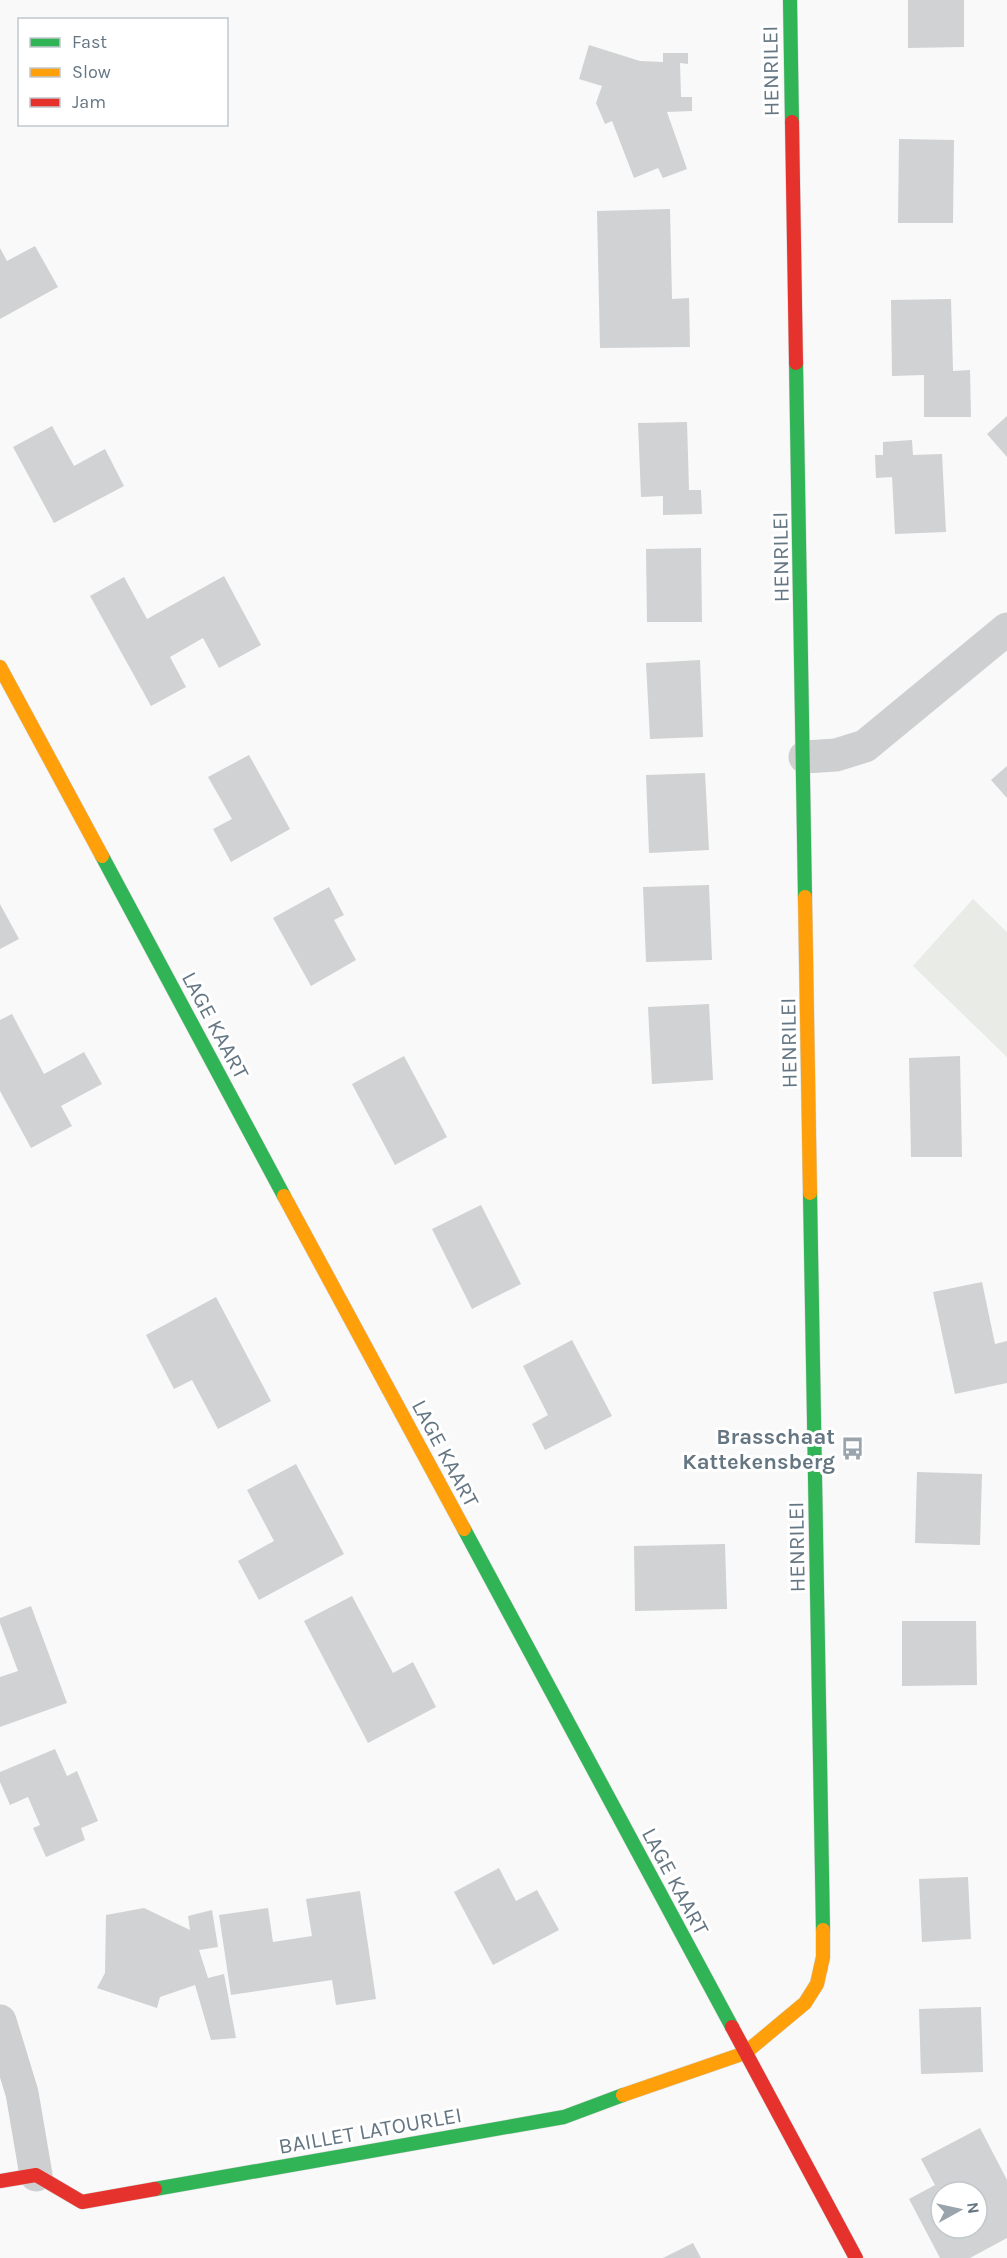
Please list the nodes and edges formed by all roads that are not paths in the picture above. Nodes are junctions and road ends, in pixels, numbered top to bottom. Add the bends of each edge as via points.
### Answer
1 (790, 0) edge
2 (1007, 629) edge
3 (0, 667) edge
4 (805, 757) junction
5 (0, 2021) edge
6 (745, 2053) junction
7 (36, 2175) junction
8 (0, 2181) edge
9 (856, 2258) edge

1 - 4 street, HENRILEI
2 - 4 street via 865,747 836,755
3 - 6 street, LAGE KAART
4 - 6 street, HENRILEI via 823,1957 817,1984 804,2002
5 - 7 street via 22,2093
6 - 7 street, BAILLET LATOURLEI via 564,2117 82,2202
6 - 9 street, LAGE KAART
7 - 8 street

